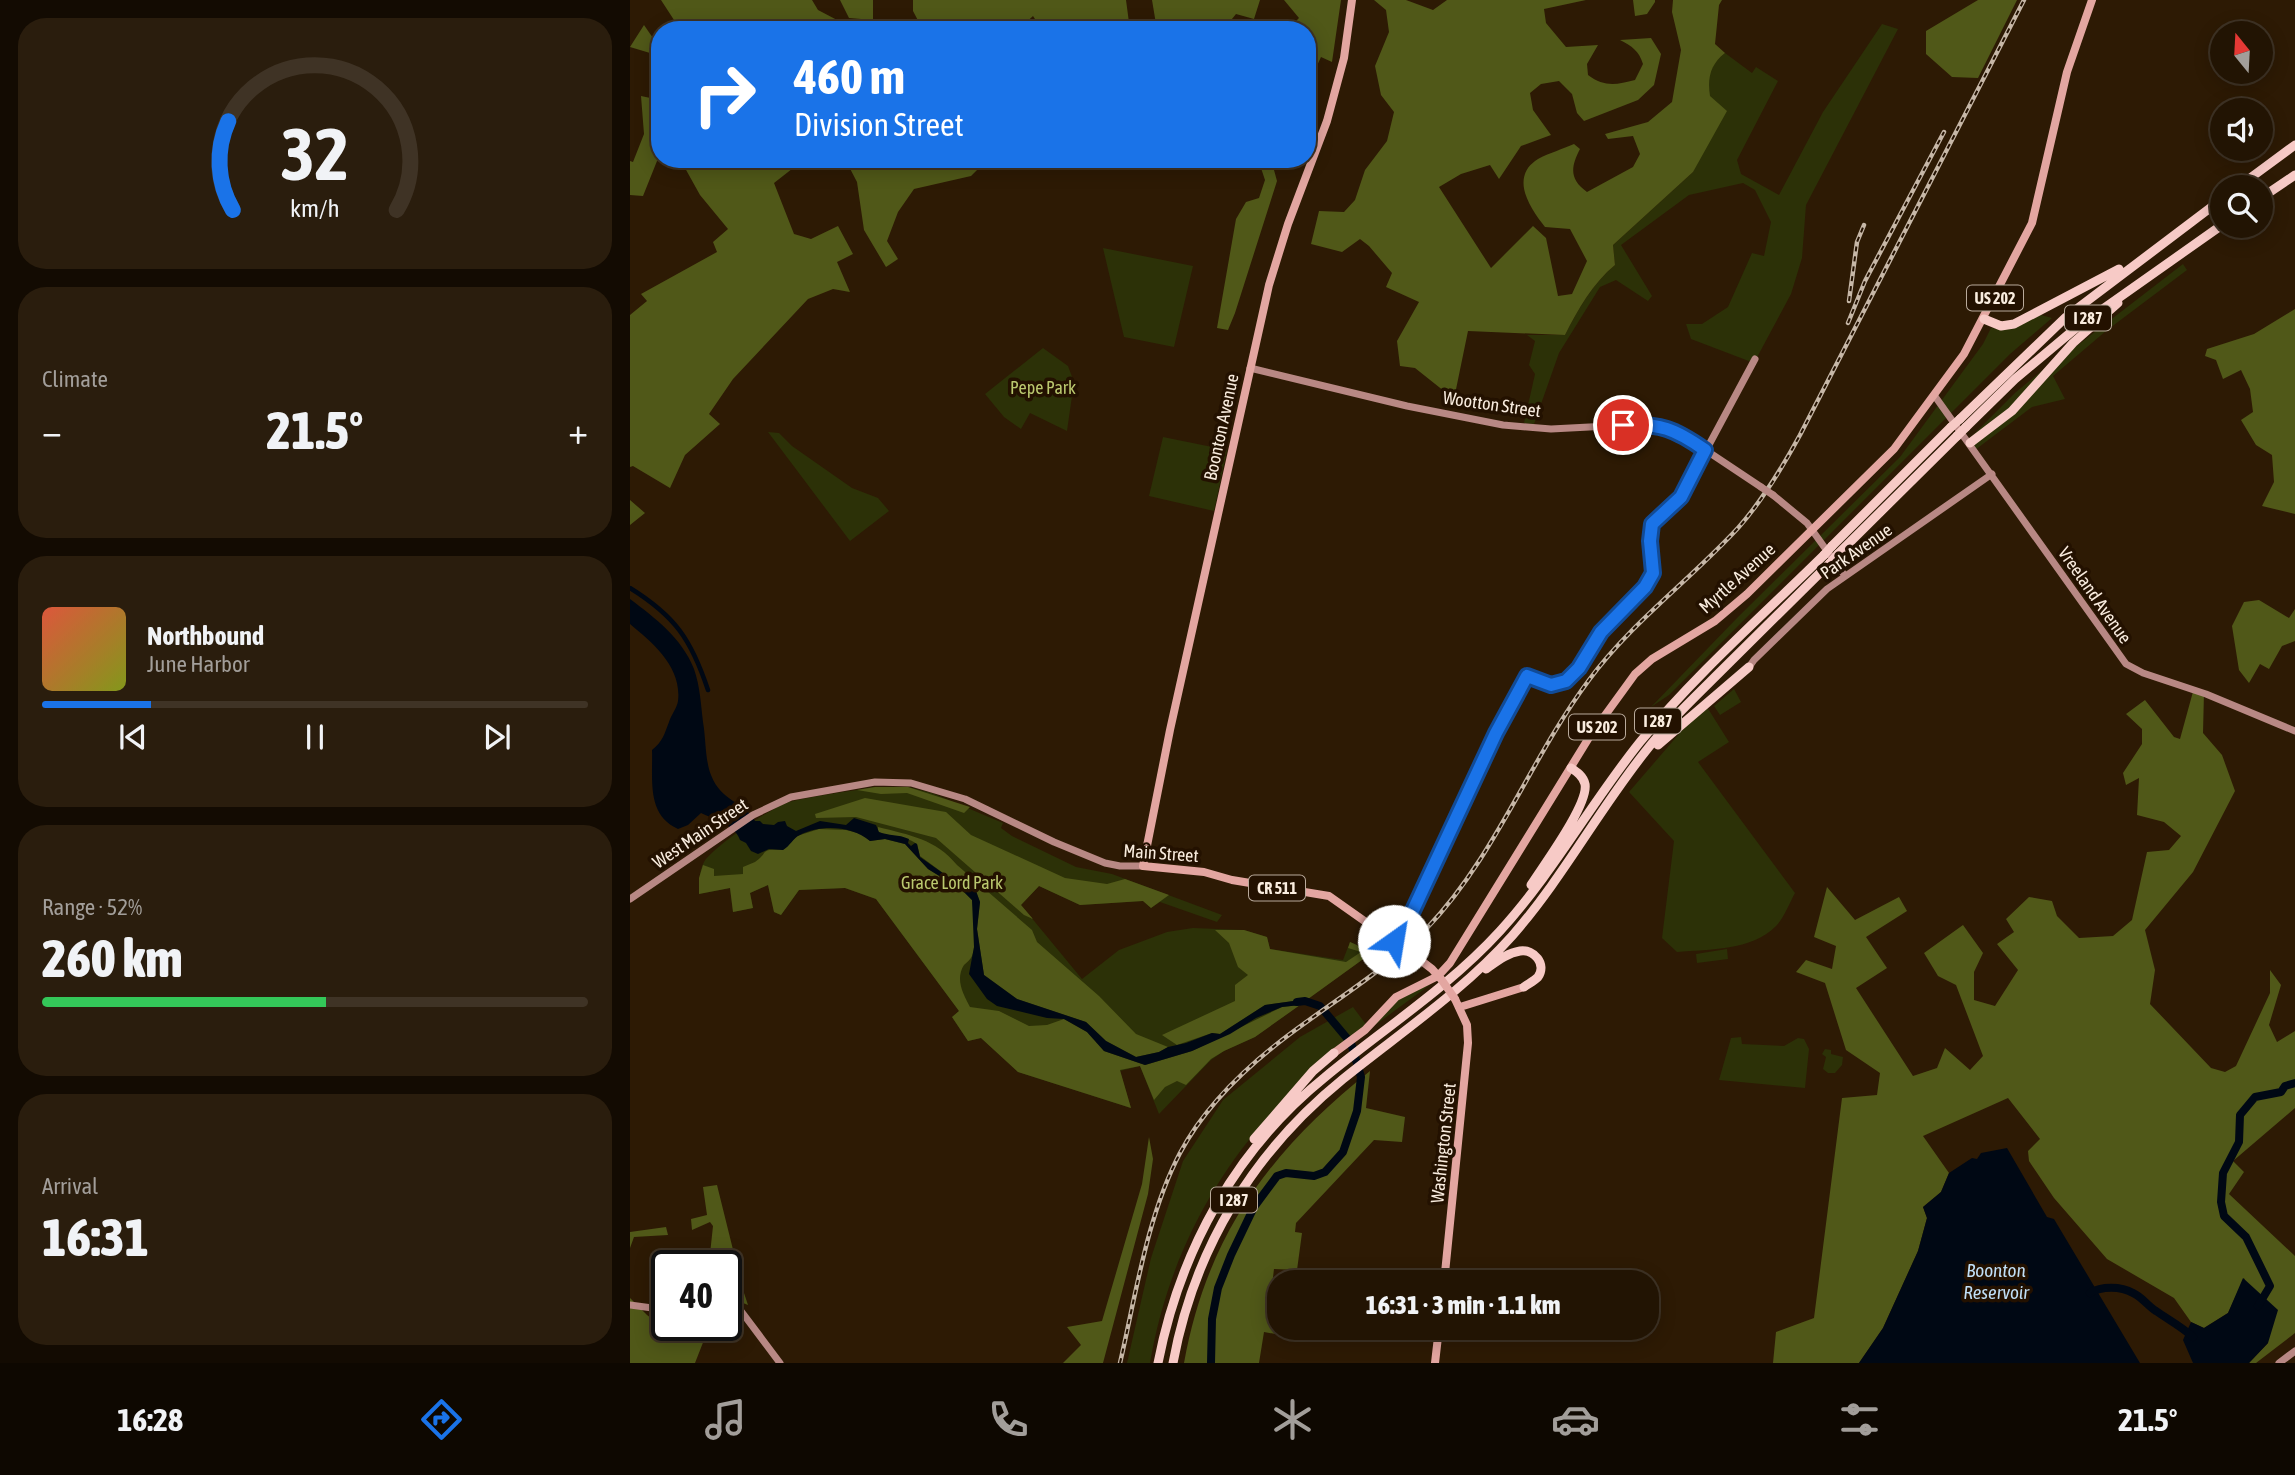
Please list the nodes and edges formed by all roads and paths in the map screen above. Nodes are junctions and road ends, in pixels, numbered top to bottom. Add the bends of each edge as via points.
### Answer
1 (1352, 0) edge
2 (2092, 0) edge
3 (2295, 145) edge
4 (1316, 151) edge
5 (1310, 168) edge
6 (2254, 175) edge
7 (2295, 175) edge
8 (2273, 190) edge
9 (2210, 208) edge
10 (2196, 218) junction
11 (2210, 233) edge
12 (2184, 251) junction
13 (1984, 319) junction
14 (1755, 359) dead end
15 (1250, 368) junction
16 (1934, 395) junction
17 (1963, 423) junction
18 (1970, 443) junction
19 (1705, 450) junction
20 (1992, 474) junction
21 (1813, 530) junction
22 (1827, 559) junction
23 (1845, 576) junction
24 (1749, 667) joint
25 (2295, 731) edge
26 (1644, 753) junction
27 (1571, 768) junction
28 (791, 797) joint
29 (1143, 866) junction
30 (630, 900) edge
31 (1519, 910) junction
32 (1396, 942) junction
33 (1440, 977) junction
34 (1524, 987) joint
35 (1438, 1003) junction
36 (1457, 1003) junction
37 (1339, 1049) joint
38 (1445, 1270) edge
39 (1184, 1271) junction
40 (630, 1305) edge
41 (651, 1308) edge
42 (742, 1312) edge
43 (1438, 1340) edge
44 (2295, 1351) edge
45 (780, 1363) edge
46 (1158, 1363) edge
47 (1172, 1363) edge
48 (1435, 1363) edge
49 (2279, 1363) edge

1 - 4 main road, Boonton Avenue via 1344,58
2 - 13 main road, Myrtle Avenue / US 202 via 2074,47 2034,216
3 - 6 highway
5 - 15 main road, Boonton Avenue via 1280,249
7 - 8 highway
9 - 10 highway, I 287
10 - 13 highway via 2111,274 2019,321 2001,326
10 - 17 highway, I 287 via 2066,317
11 - 12 highway, I 287
12 - 17 highway, I 287 via 2063,338
12 - 18 highway via 2092,326 2012,411
13 - 16 main road, Myrtle Avenue / US 202
14 - 19 street
15 - 19 street, Wootton Street via 1503,425 1569,429 1656,425 1680,433
15 - 29 main road, Boonton Avenue
16 - 18 street, Vreeland Avenue
16 - 21 main road, Myrtle Avenue / US 202 via 1894,449
17 - 22 highway, I 287, bridge
18 - 20 street, Vreeland Avenue
19 - 21 street, Wootton Street, bridge via 1773,495
19 - 32 street via 1681,497 1652,524 1653,573 1645,587 1601,632 1566,681 1551,685 1527,676
20 - 23 street, Park Avenue
20 - 25 street, Vreeland Avenue via 2126,664
21 - 23 street, Wootton Street
21 - 27 main road, Myrtle Avenue / US 202 via 1727,612 1642,666
22 - 26 highway, I 287
22 - 31 highway, I 287 via 1651,729
23 - 24 street, Park Avenue
24 - 26 highway
26 - 35 highway, I 287 via 1522,924 1489,960
27 - 31 highway via 1585,781 1582,800
27 - 33 main road, Myrtle Avenue / US 202
28 - 29 street, Main Street via 875,782 919,785 965,799 1105,863
28 - 30 street, West Main Street via 753,815
29 - 32 main road, Main Street / CR 511 via 1204,872 1329,896
31 - 39 highway, I 287 via 1457,974 1300,1098 1246,1158 1211,1212
32 - 33 main road, Main Street / CR 511, bridge
33 - 36 main road, Main Street, bridge
33 - 37 main road, Myrtle Avenue via 1396,997
34 - 35 highway via 1541,969 1537,957 1526,951 1501,959
34 - 36 main road
35 - 47 highway, I 287 via 1287,1131 1257,1166 1231,1205 1196,1276
36 - 38 main road, Washington Street via 1467,1025 1468,1043
37 - 39 highway via 1313,1071 1233,1168 1206,1213
39 - 46 highway, I 287
40 - 41 street
42 - 45 street
43 - 48 main road
44 - 49 street

